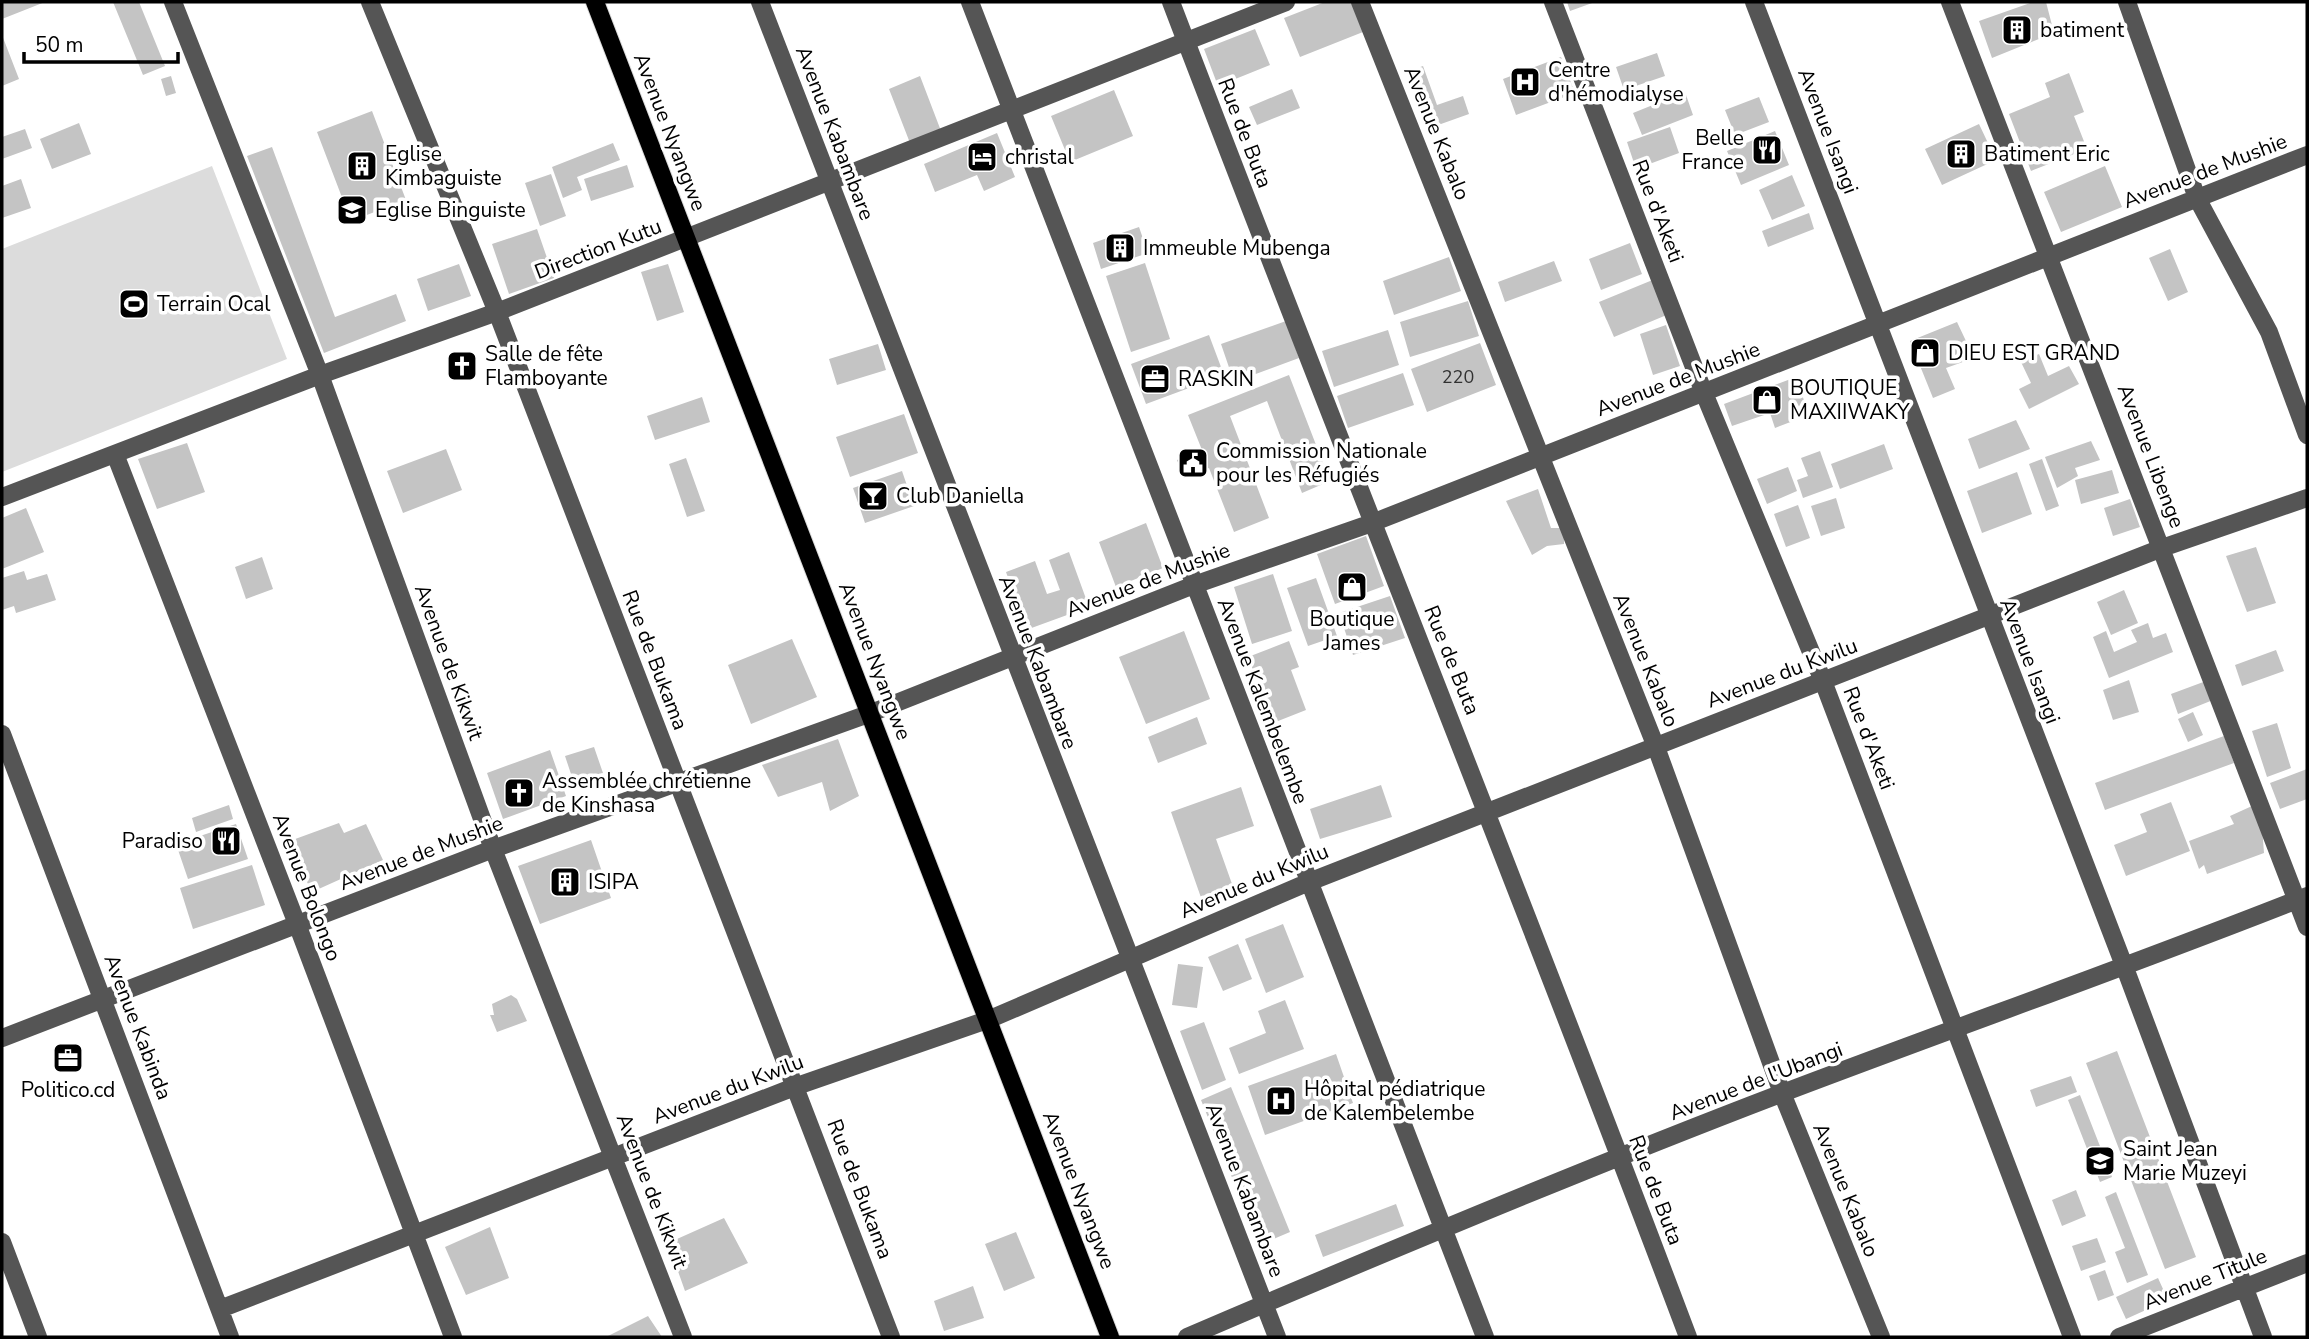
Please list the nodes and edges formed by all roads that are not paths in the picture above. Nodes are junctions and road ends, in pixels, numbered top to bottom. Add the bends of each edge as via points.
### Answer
1 (173, 2) edge
2 (370, 2) edge
3 (595, 2) edge
4 (760, 2) edge
5 (970, 2) edge
6 (1171, 2) edge
7 (1286, 2) edge
8 (1360, 2) edge
9 (1553, 2) edge
10 (1754, 2) edge
11 (1950, 2) edge
12 (2127, 2) edge
13 (1186, 42) junction
14 (1011, 110) junction
15 (2307, 155) edge
16 (830, 184) junction
17 (2197, 198) junction
18 (686, 239) junction
19 (2050, 258) junction
20 (497, 312) junction
21 (1878, 325) junction
22 (320, 375) junction
23 (1704, 393) junction
24 (2307, 435) edge
25 (115, 454) junction
26 (1541, 458) junction
27 (2, 497) edge
28 (2307, 498) edge
29 (1372, 523) junction
30 (2162, 548) junction
31 (1194, 585) junction
32 (1988, 617) junction
33 (1011, 658) junction
34 (1823, 681) junction
35 (871, 713) junction
36 (2, 734) edge
37 (1656, 747) junction
38 (678, 783) junction
39 (1488, 811) junction
40 (493, 849) junction
41 (1309, 882) junction
42 (2302, 898) edge
43 (297, 923) junction
44 (2307, 927) edge
45 (1131, 958) junction
46 (2124, 968) junction
47 (103, 998) junction
48 (990, 1019) junction
49 (1955, 1031) junction
50 (2, 1038) edge
51 (797, 1086) junction
52 (1782, 1094) junction
53 (615, 1156) junction
54 (1620, 1158) junction
55 (1443, 1229) junction
56 (414, 1236) junction
57 (2, 1242) edge
58 (2307, 1263) edge
59 (2243, 1287) junction
60 (1265, 1304) junction
61 (220, 1309) junction
62 (38, 1337) edge
63 (230, 1337) edge
64 (453, 1337) edge
65 (683, 1337) edge
66 (891, 1337) edge
67 (1110, 1337) edge
68 (1187, 1337) edge
69 (1277, 1337) edge
70 (1485, 1337) edge
71 (1688, 1337) edge
72 (1881, 1337) edge
73 (2072, 1337) edge
74 (2119, 1337) edge
75 (2263, 1337) edge

1 - 22 street, Avenue de Kikwit
2 - 20 street, Rue de Bukama
3 - 18 main road, Avenue Nyangwe
4 - 16 street, Avenue Kabambare
5 - 14 street, Avenue Kalembelembe
6 - 13 street, Rue de Buta
7 - 13 street, Direction Kutu
8 - 26 street, Avenue Kabalo
9 - 23 street, Rue d'Aketi
10 - 21 street, Avenue Isangi
11 - 19 street, Avenue Libenge
12 - 17 street
13 - 14 street, Direction Kutu
13 - 29 street, Rue de Buta
14 - 16 street, Direction Kutu
14 - 31 street, Avenue Kalembelembe
15 - 17 street, Avenue de Mushie
16 - 18 street, Direction Kutu
16 - 33 street, Avenue Kabambare
17 - 19 street, Avenue de Mushie
17 - 24 street via 2269,331
18 - 20 street, Direction Kutu
18 - 35 main road, Avenue Nyangwe
19 - 21 street, Avenue de Mushie
19 - 30 street, Avenue Libenge
20 - 22 street, Direction Kutu
20 - 38 street, Rue de Bukama
21 - 23 street, Avenue de Mushie
21 - 32 street, Avenue Isangi
22 - 25 street, Direction Kutu
22 - 40 street, Avenue de Kikwit
23 - 26 street, Avenue de Mushie
23 - 34 street, Rue d'Aketi
25 - 27 street, Direction Kutu
25 - 43 street, Avenue Bolongo
26 - 29 street, Avenue de Mushie
26 - 37 street, Avenue Kabalo
28 - 30 street, Avenue du Kwilu
29 - 31 street, Avenue de Mushie
29 - 39 street, Rue de Buta
30 - 32 street, Avenue du Kwilu
30 - 42 street, Avenue Libenge
31 - 33 street, Avenue de Mushie
31 - 41 street, Avenue Kalembelembe
32 - 34 street, Avenue du Kwilu
32 - 46 street, Avenue Isangi
33 - 35 street, Avenue de Mushie
33 - 45 street, Avenue Kabambare
34 - 37 street, Avenue du Kwilu
34 - 49 street, Rue d'Aketi
35 - 38 street, Avenue de Mushie
35 - 48 main road, Avenue Nyangwe
36 - 47 street, Avenue Kabinda
37 - 39 street, Avenue du Kwilu
37 - 52 street, Avenue Kabalo
38 - 40 street, Avenue de Mushie
38 - 51 street, Rue de Bukama
39 - 41 street, Avenue du Kwilu
39 - 54 street, Rue de Buta
40 - 43 street, Avenue de Mushie
40 - 53 street, Avenue de Kikwit
41 - 45 street, Avenue du Kwilu
41 - 55 street, Avenue Kalembelembe
42 - 44 street, Avenue Libenge
42 - 46 street, Avenue de l'Ubangi
43 - 47 street, Avenue de Mushie
43 - 56 street, Avenue Bolongo
45 - 48 street, Avenue du Kwilu
45 - 60 street, Avenue Kabambare
46 - 49 street, Avenue de l'Ubangi
46 - 59 street, Avenue Isangi
47 - 50 street, Avenue de Mushie
47 - 61 street, Avenue Kabinda
48 - 51 street, Avenue du Kwilu
48 - 67 main road, Avenue Nyangwe
49 - 52 street, Avenue de l'Ubangi
49 - 73 street, Rue d'Aketi
51 - 53 street, Avenue du Kwilu
51 - 66 street, Rue de Bukama
52 - 54 street, Avenue de l'Ubangi
52 - 72 street, Avenue Kabalo
53 - 56 street, Avenue du Kwilu
53 - 65 street, Avenue de Kikwit
54 - 55 street, Avenue de l'Ubangi
54 - 71 street, Rue de Buta
55 - 60 street, Avenue de l'Ubangi
55 - 70 street, Avenue Kalembelembe
56 - 61 street, Avenue du Kwilu
56 - 64 street, Avenue Bolongo
57 - 62 street
58 - 59 street, Avenue Titule
59 - 74 street, Avenue Titule
59 - 75 street, Avenue Isangi
60 - 68 street, Avenue de l'Ubangi
60 - 69 street, Avenue Kabambare
61 - 63 street, Avenue Kabinda

